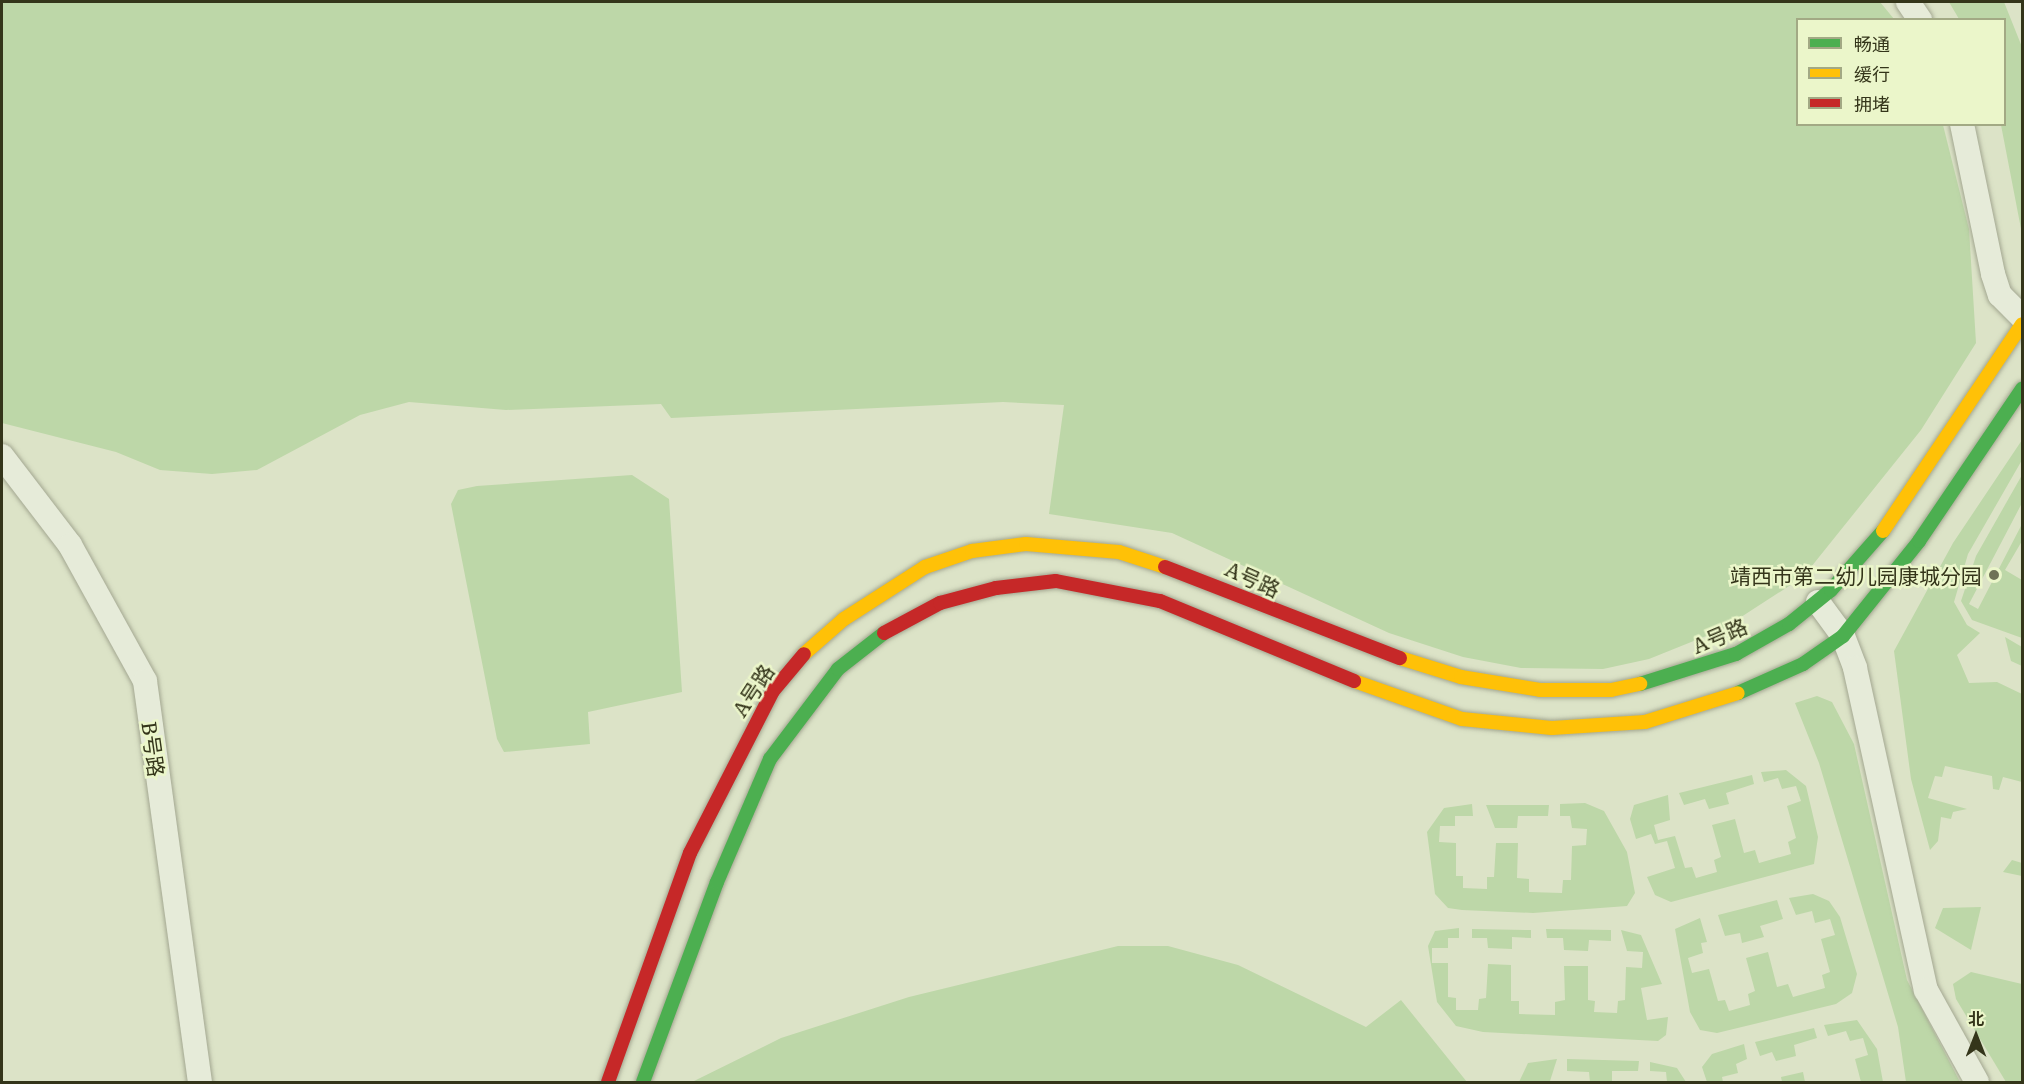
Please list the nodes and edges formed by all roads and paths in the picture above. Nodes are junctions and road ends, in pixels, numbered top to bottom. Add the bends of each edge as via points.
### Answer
1 (1908, 2) edge
2 (1919, 18) edge
3 (1962, 126) edge
4 (2022, 317) edge
5 (2022, 324) edge
6 (2022, 389) edge
7 (2, 456) edge
8 (1818, 602) junction
9 (1843, 636) junction
10 (200, 1083) edge
11 (608, 1083) edge
12 (643, 1083) edge
13 (1977, 1083) edge

1 - 2 street
3 - 4 street via 1993,274 2000,295
5 - 8 street, A号路 via 1884,528
6 - 9 street via 1919,541
7 - 10 street, B号路 via 70,545 145,681
8 - 9 street
8 - 11 street, A号路 via 1745,649 1696,668 1611,690 1540,690 1461,677 1356,645 1227,588 1119,552 1026,544 972,551 925,567 844,619 807,650 773,691 690,853
9 - 12 street via 1788,672 1688,711 1622,725 1552,728 1462,719 1355,682 1160,601 1109,588 1056,581 996,588 940,603 887,631 838,669 802,710 770,759 717,882
9 - 13 street via 1872,732 1907,922 1926,990

